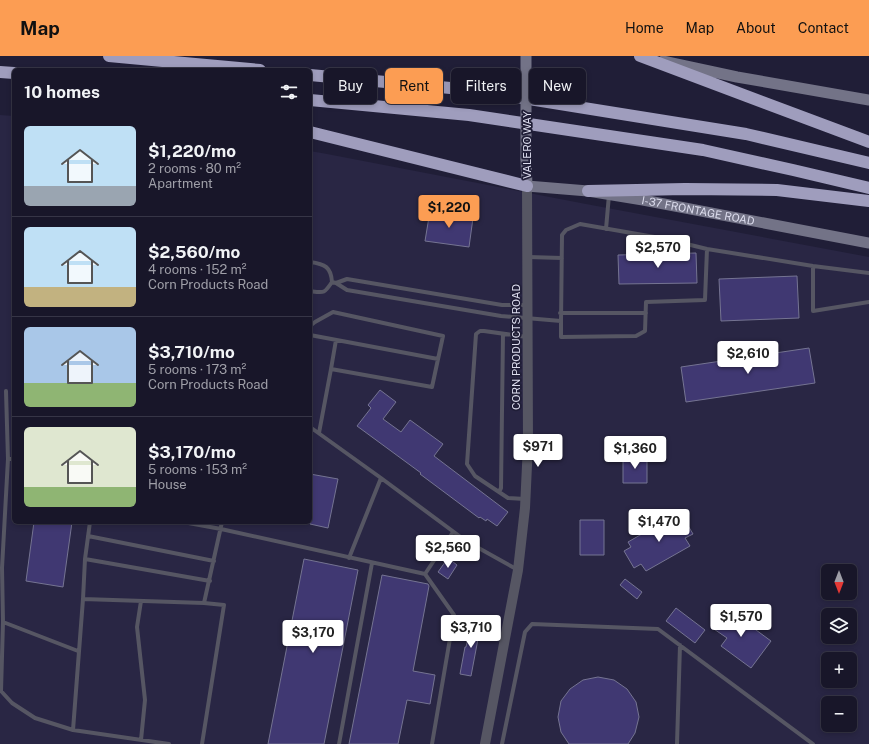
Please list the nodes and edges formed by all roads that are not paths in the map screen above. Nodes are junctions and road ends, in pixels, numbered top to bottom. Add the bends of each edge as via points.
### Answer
1 (109, 56) edge
2 (526, 56) edge
3 (642, 56) edge
4 (238, 68) edge
5 (0, 72) edge
6 (12, 73) edge
7 (312, 75) edge
8 (312, 100) edge
9 (869, 100) edge
10 (312, 132) edge
11 (869, 142) edge
12 (869, 163) edge
13 (527, 186) junction
14 (869, 188) edge
15 (588, 191) junction
16 (610, 194) junction
17 (869, 201) edge
18 (606, 229) junction
19 (869, 243) edge
20 (707, 249) junction
21 (527, 257) junction
22 (562, 258) junction
23 (312, 262) edge
24 (813, 266) junction
25 (869, 273) edge
26 (334, 282) junction
27 (312, 291) edge
28 (869, 302) edge
29 (528, 305) junction
30 (560, 313) junction
31 (646, 313) junction
32 (528, 319) junction
33 (561, 321) junction
34 (312, 324) edge
35 (312, 334) edge
36 (503, 334) junction
37 (528, 337) junction
38 (336, 340) junction
39 (438, 359) junction
40 (331, 369) junction
41 (6, 391) dead end
42 (312, 428) edge
43 (319, 433) junction
44 (8, 459) junction
45 (12, 459) edge
46 (381, 478) junction
47 (499, 492) junction
48 (525, 499) junction
49 (90, 524) edge
50 (194, 524) edge
51 (221, 524) edge
52 (220, 529) junction
53 (453, 532) junction
54 (88, 536) junction
55 (348, 558) junction
56 (85, 559) junction
57 (214, 560) junction
58 (372, 563) junction
59 (518, 570) junction
60 (425, 574) junction
61 (210, 581) junction
62 (83, 599) junction
63 (140, 601) junction
64 (204, 603) junction
65 (3, 622) junction
66 (680, 645) junction
67 (78, 651) junction
68 (73, 730) junction
69 (141, 740) junction
70 (170, 744) edge
71 (202, 744) edge
72 (339, 744) edge
73 (432, 744) edge
74 (484, 744) edge
75 (502, 744) edge
76 (677, 744) edge
77 (813, 744) edge

1 - 4 highway
2 - 13 main road, VALERO WAY, bridge
3 - 9 main road via 737,77
3 - 11 highway
5 - 6 highway
7 - 12 highway via 472,90 746,134
8 - 14 highway via 469,115 703,150
10 - 13 highway
13 - 15 main road, I-37 FRONTAGE ROAD
13 - 21 street, CORN PRODUCTS ROAD
15 - 16 main road, I-37 FRONTAGE ROAD
15 - 17 highway via 777,190
16 - 18 lane
16 - 19 main road, I-37 FRONTAGE ROAD
18 - 20 lane
18 - 22 lane via 580,224 566,230 562,235
20 - 24 lane
20 - 31 lane via 705,300 646,302
21 - 22 lane
21 - 29 street, CORN PRODUCTS ROAD
22 - 30 lane
23 - 26 lane via 326,267 332,273
24 - 25 lane
24 - 28 lane via 813,311
26 - 27 lane via 322,293
26 - 29 lane via 347,279 502,305
26 - 32 lane via 347,290
29 - 32 street, CORN PRODUCTS ROAD
30 - 31 lane
30 - 33 lane
31 - 33 lane via 645,331 636,336 562,337
32 - 33 lane
32 - 37 street, CORN PRODUCTS ROAD
34 - 39 lane via 333,312 443,336
35 - 38 lane
36 - 37 lane
36 - 47 lane
36 - 47 lane via 484,331 476,334 467,464 475,476
37 - 48 street, CORN PRODUCTS ROAD
38 - 39 lane
38 - 40 lane
39 - 40 lane via 432,387
40 - 43 lane
41 - 44 lane
42 - 43 lane
43 - 46 lane
44 - 45 lane
44 - 65 lane via 2,568
46 - 53 lane
46 - 55 lane
47 - 48 lane via 508,498
48 - 59 street, CORN PRODUCTS ROAD
49 - 54 lane
50 - 52 lane
51 - 52 lane
52 - 55 lane
52 - 57 lane
53 - 59 lane via 466,542
53 - 60 lane
54 - 56 lane
54 - 57 lane
55 - 58 lane
56 - 61 lane
56 - 62 lane
57 - 61 lane
58 - 60 lane
58 - 72 lane
59 - 74 street, CORN PRODUCTS ROAD
60 - 73 lane via 454,615
61 - 64 lane
62 - 63 lane
62 - 67 lane
63 - 64 lane
63 - 69 lane via 137,627 145,700
64 - 71 lane via 224,605
65 - 67 lane
65 - 68 lane via 1,691 12,703 35,718
66 - 75 lane via 658,629 532,624 525,632
66 - 76 lane
66 - 77 lane
67 - 68 lane
68 - 69 lane
69 - 70 lane

